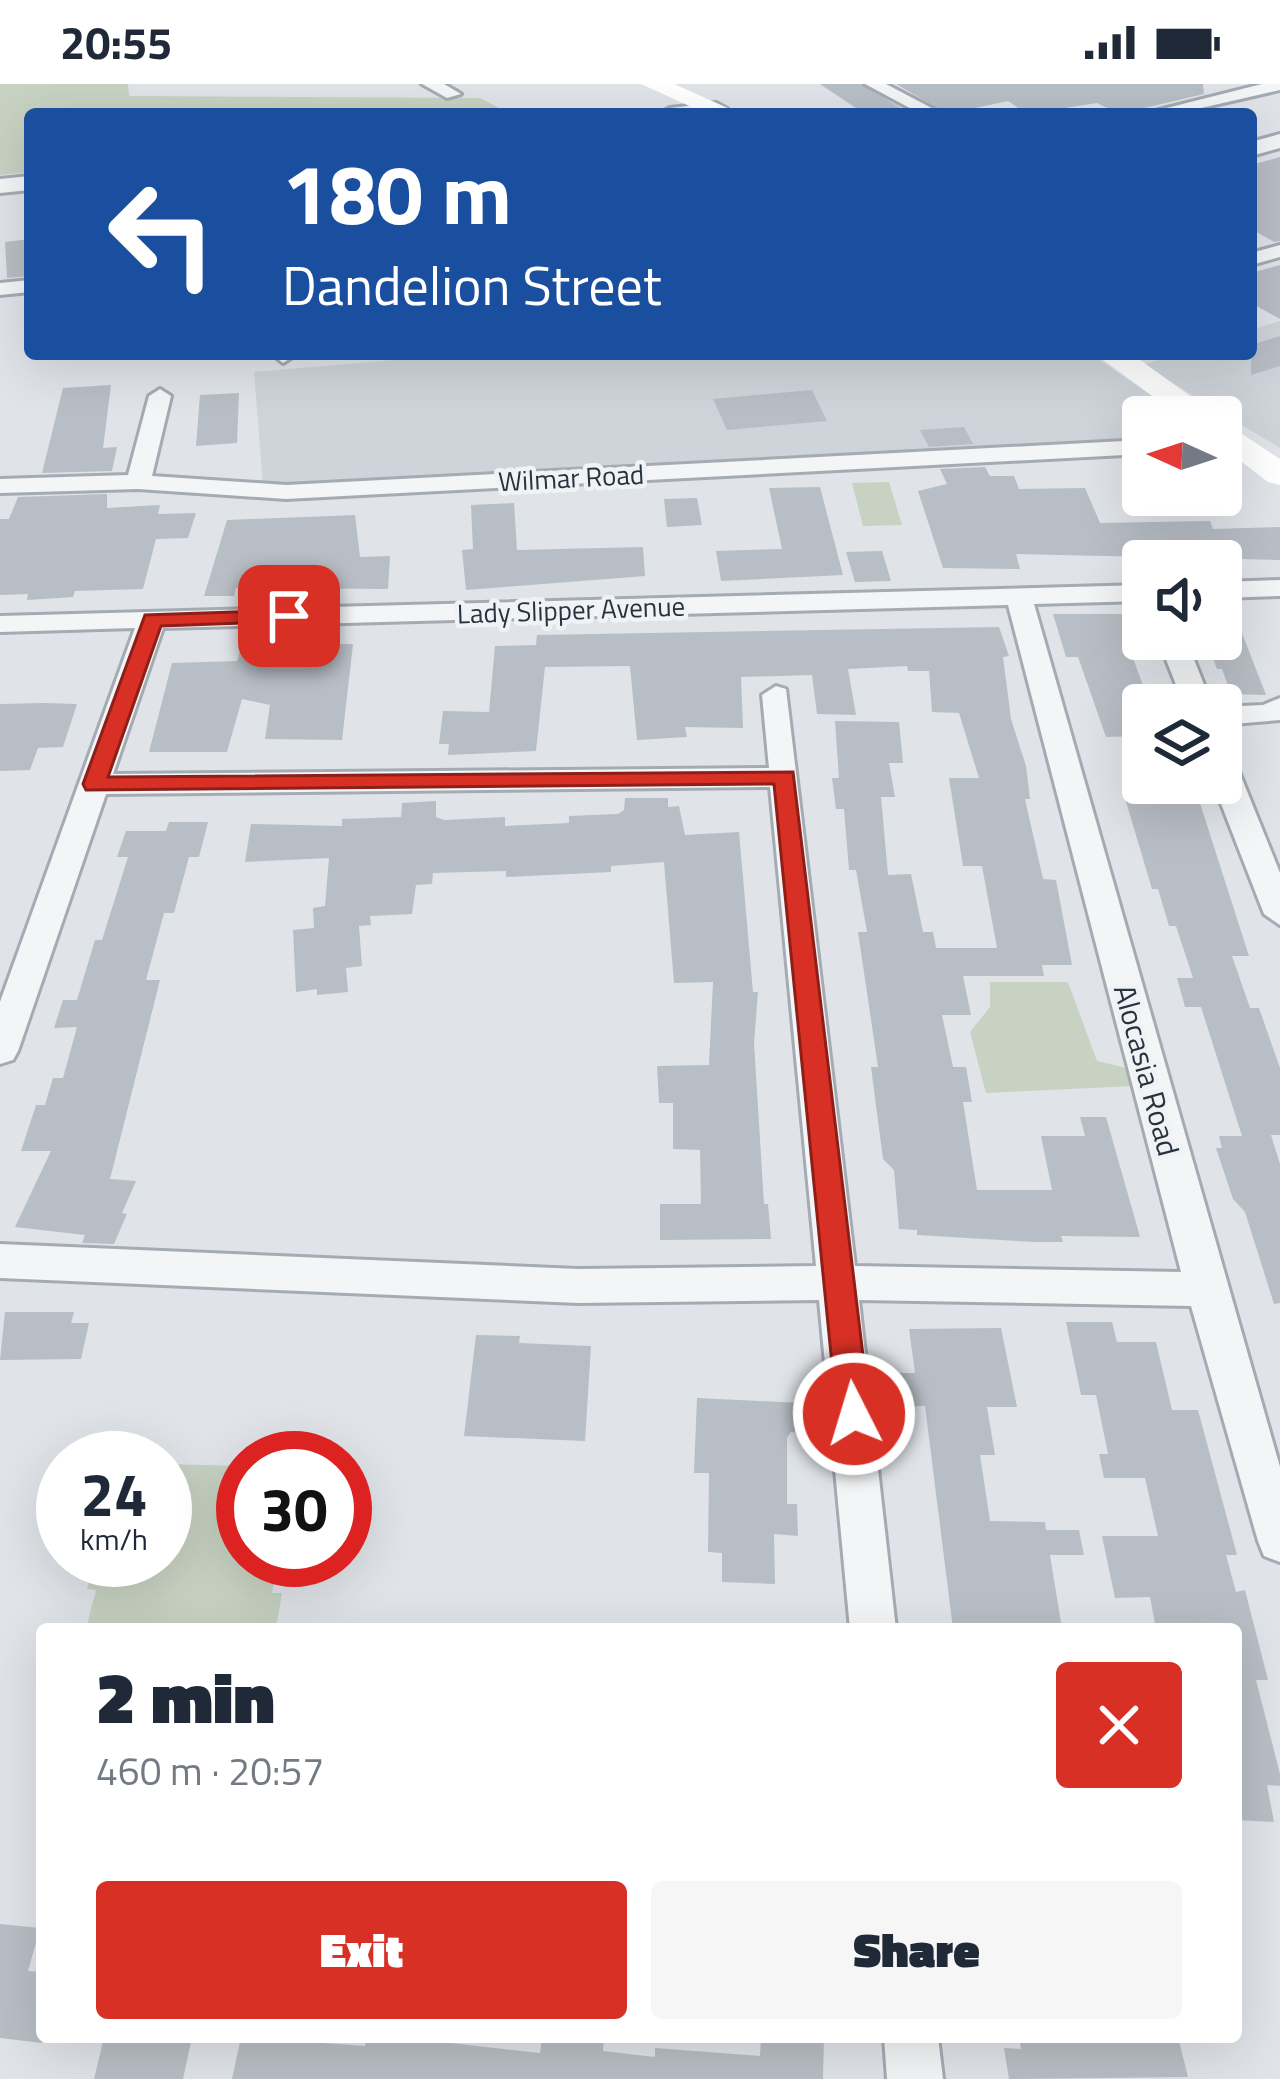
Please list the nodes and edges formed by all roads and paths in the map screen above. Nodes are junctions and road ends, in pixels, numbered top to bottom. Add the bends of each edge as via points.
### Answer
1 (430, 84) edge
2 (653, 84) edge
3 (873, 84) edge
4 (1202, 84) edge
5 (1280, 85) edge
6 (924, 88) dead end
7 (453, 94) dead end
8 (903, 94) junction
9 (1229, 96) junction
10 (712, 108) edge
11 (925, 108) edge
12 (1178, 108) edge
13 (1120, 360) edge
14 (160, 396) dead end
15 (1172, 396) edge
16 (1122, 447) edge
17 (1242, 449) edge
18 (1280, 476) edge
19 (138, 482) junction
20 (0, 486) edge
21 (1280, 588) edge
22 (1242, 589) edge
23 (1122, 594) edge
24 (1019, 597) junction
25 (152, 620) junction
26 (0, 624) edge
27 (776, 695) dead end
28 (1280, 707) edge
29 (1242, 715) edge
30 (784, 777) junction
31 (94, 784) junction
32 (1237, 804) edge
33 (1280, 914) edge
34 (0, 1051) edge
35 (0, 1261) edge
36 (841, 1282) junction
37 (1206, 1289) junction
38 (1280, 1541) edge
39 (872, 1623) edge
40 (912, 2043) edge
41 (915, 2079) edge

1 - 7 street
2 - 10 main road
3 - 8 street
4 - 9 street
5 - 9 street
6 - 8 street
8 - 11 street
9 - 12 street
13 - 15 main road
14 - 19 street
16 - 19 street, Wilmar Road via 286,492
17 - 18 main road
19 - 20 street, Wilmar Road
21 - 22 street
23 - 24 street, Lady Slipper Avenue
24 - 25 street, Lady Slipper Avenue
24 - 37 street, Alocasia Road
25 - 26 street, Lady Slipper Avenue
25 - 31 street
27 - 30 street
28 - 29 street
30 - 31 street
30 - 36 street
31 - 34 street
32 - 33 street
35 - 36 street via 450,1283
36 - 37 street
36 - 39 street
37 - 38 street, Alocasia Road
40 - 41 street

